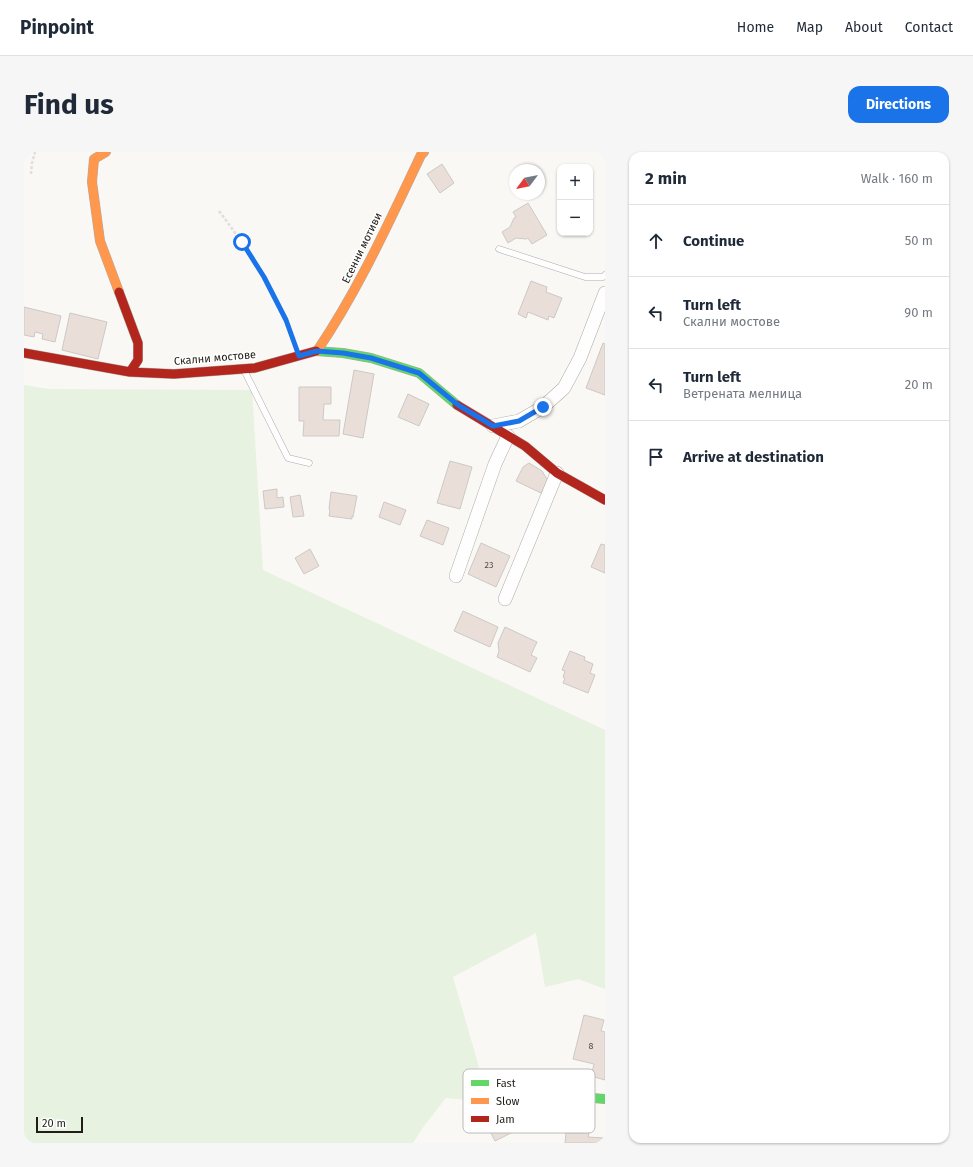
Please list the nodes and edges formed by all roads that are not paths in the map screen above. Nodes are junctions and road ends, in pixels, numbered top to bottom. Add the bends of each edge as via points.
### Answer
1 (106, 152) edge
2 (424, 152) edge
3 (499, 249) dead end
4 (605, 275) edge
5 (605, 293) edge
6 (317, 351) junction
7 (24, 353) edge
8 (244, 369) junction
9 (130, 372) junction
10 (493, 426) junction
11 (508, 436) junction
12 (309, 463) dead end
13 (557, 473) junction
14 (605, 500) edge
15 (456, 576) dead end
16 (505, 598) dead end
17 (595, 1098) edge
18 (605, 1099) edge

1 - 9 street via 94,159 92,182 100,241 138,343 138,360
2 - 6 street, Есенни мотиви via 365,271
3 - 4 lane via 585,277
5 - 10 street via 580,358 564,388 543,407 519,421
6 - 8 street, Скални мостове
6 - 10 street, Скални мостове via 371,358 419,373 458,405
7 - 9 street, Скални мостове
8 - 9 street, Скални мостове via 174,374
8 - 12 lane via 288,458
10 - 11 street, Скални мостове
11 - 13 street, Скални мостове via 526,446
11 - 15 street via 495,464
13 - 14 street, Скални мостове
13 - 16 street
17 - 18 street

